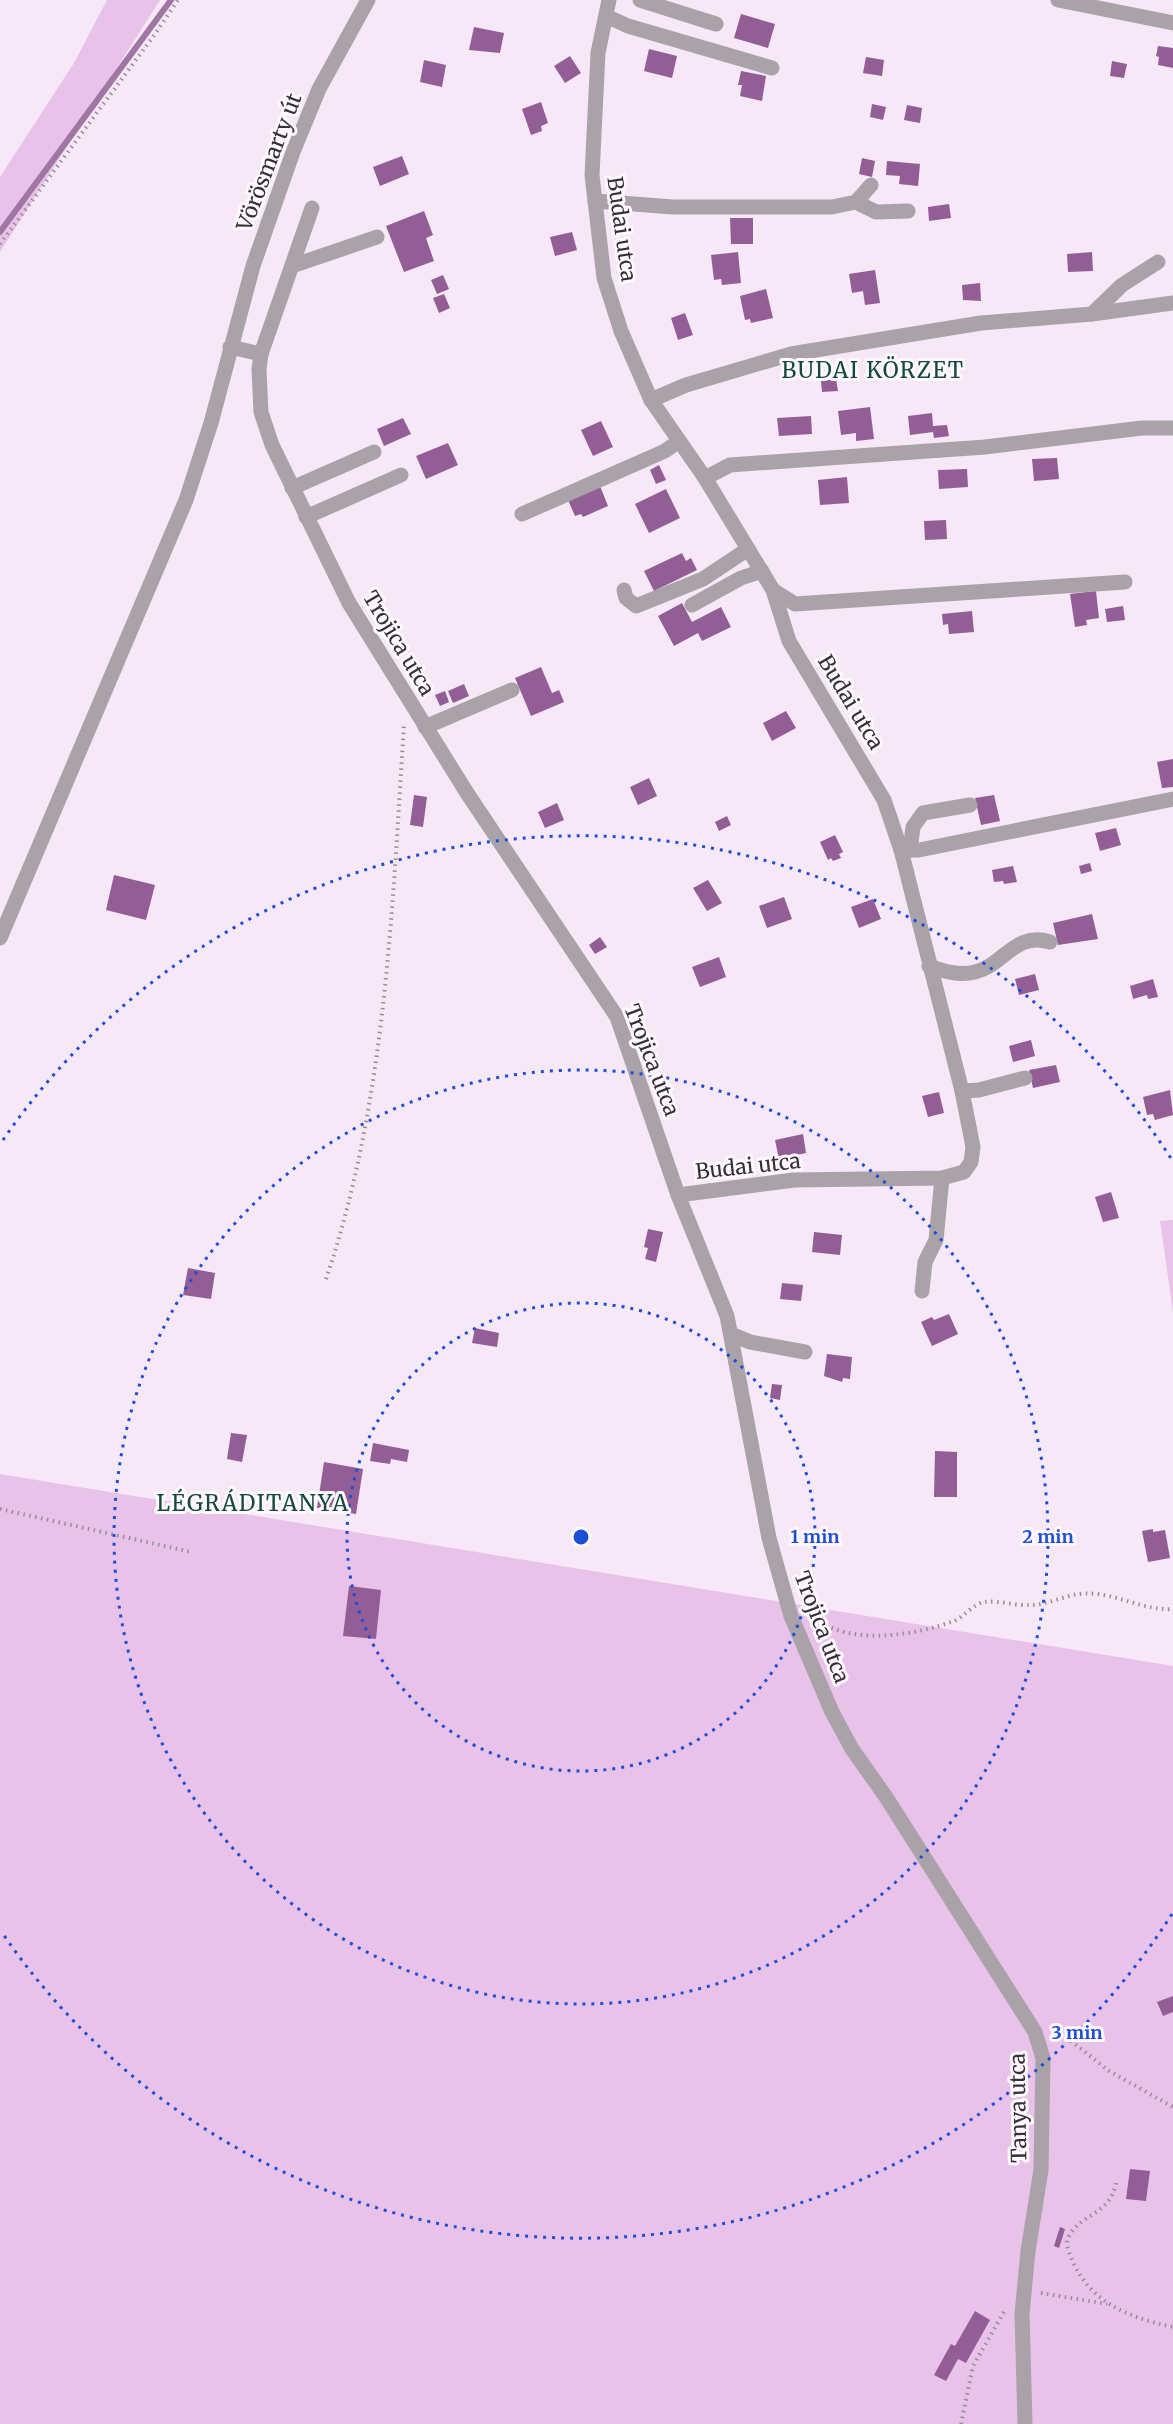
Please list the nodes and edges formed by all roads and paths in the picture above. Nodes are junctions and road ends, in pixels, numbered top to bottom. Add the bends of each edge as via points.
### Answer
1 (178, 0) edge
2 (368, 0) edge
3 (609, 0) edge
4 (640, 0) edge
5 (1058, 0) edge
6 (606, 16) junction
7 (1173, 23) edge
8 (716, 24) dead end
9 (772, 68) dead end
10 (871, 185) dead end
11 (595, 201) junction
12 (855, 202) junction
13 (312, 208) dead end
14 (908, 211) dead end
15 (377, 237) dead end
16 (0, 244) edge
17 (1158, 262) dead end
18 (292, 266) junction
19 (1173, 303) edge
20 (1092, 314) junction
21 (230, 347) junction
22 (261, 354) junction
23 (651, 400) junction
24 (1173, 428) edge
25 (679, 441) junction
26 (374, 452) dead end
27 (401, 475) dead end
28 (705, 478) junction
29 (292, 488) junction
30 (522, 514) dead end
31 (306, 517) junction
32 (748, 549) junction
33 (762, 571) junction
34 (1125, 582) dead end
35 (624, 590) dead end
36 (773, 590) junction
37 (692, 605) dead end
38 (512, 690) dead end
39 (414, 710) junction
40 (425, 727) junction
41 (1173, 799) edge
42 (970, 805) dead end
43 (905, 850) junction
44 (0, 938) edge
45 (1050, 942) dead end
46 (928, 966) junction
47 (1025, 1078) dead end
48 (962, 1091) junction
49 (942, 1178) junction
50 (678, 1195) junction
51 (326, 1279) dead end
52 (922, 1291) dead end
53 (731, 1334) junction
54 (805, 1352) dead end
55 (0, 1509) edge
56 (191, 1552) dead end
57 (799, 1594) dead end
58 (1173, 1609) edge
59 (885, 1797) joint
60 (1035, 2032) junction
61 (1173, 2108) edge
62 (1116, 2183) dead end
63 (1024, 2294) junction
64 (1108, 2305) junction
65 (1173, 2327) edge
66 (961, 2424) edge
67 (1025, 2424) edge

1 - 16 path
2 - 21 street, Vörösmarty út via 319,89 293,152 253,266
3 - 6 street, Budai utca
4 - 8 street
5 - 7 street
6 - 9 street via 628,27
6 - 11 street, Budai utca via 598,53 592,175
10 - 12 street
11 - 12 street via 696,207 832,207
11 - 23 street, Budai utca via 604,278 621,331
12 - 14 street via 876,213
13 - 18 street, Trojica utca
15 - 18 street
17 - 20 street via 1122,285
18 - 22 street, Trojica utca
19 - 20 street
20 - 23 street via 981,323 791,354 686,385
21 - 22 street
21 - 44 street, Vörösmarty út via 186,500
22 - 29 street, Trojica utca via 261,412
23 - 25 street, Budai utca
24 - 28 street via 1142,428 985,447 730,465
25 - 28 street, Budai utca
25 - 30 street via 665,451
26 - 29 street
27 - 31 street
28 - 32 street, Budai utca
29 - 31 street, Trojica utca
31 - 39 street, Trojica utca via 350,603
32 - 33 street, Budai utca
32 - 35 street via 703,579 636,606 626,598
33 - 36 street, Budai utca
33 - 37 street
34 - 36 street via 795,604
36 - 43 street, Budai utca via 789,640 884,800
38 - 40 street
39 - 40 street, Trojica utca
39 - 51 path via 405,721 382,1009 356,1172
40 - 50 street, Trojica utca via 617,1017
41 - 43 street
42 - 43 street via 923,813
43 - 46 street, Budai utca
45 - 46 street via 1026,942 975,972 951,973
46 - 48 street, Budai utca
47 - 48 street
48 - 49 street, Budai utca via 973,1147 971,1162 964,1172
49 - 50 street, Budai utca via 794,1180
49 - 52 street via 936,1240 925,1262
50 - 53 street, Trojica utca
53 - 54 street via 750,1342
53 - 59 street, Trojica utca via 769,1538 791,1616 852,1749
55 - 56 path
57 - 58 path via 819,1622 853,1634 908,1632 956,1620 984,1602 1033,1605 1079,1594 1110,1595 1132,1605
59 - 60 street, Tanya utca
60 - 61 path via 1056,2030 1109,2071
60 - 63 street, Tanya utca via 1043,2058 1041,2170
62 - 64 path via 1110,2202 1083,2222 1069,2236 1067,2244 1078,2272
63 - 64 path
63 - 66 path via 1002,2313 973,2366
63 - 67 street, Tanya utca
64 - 65 path

